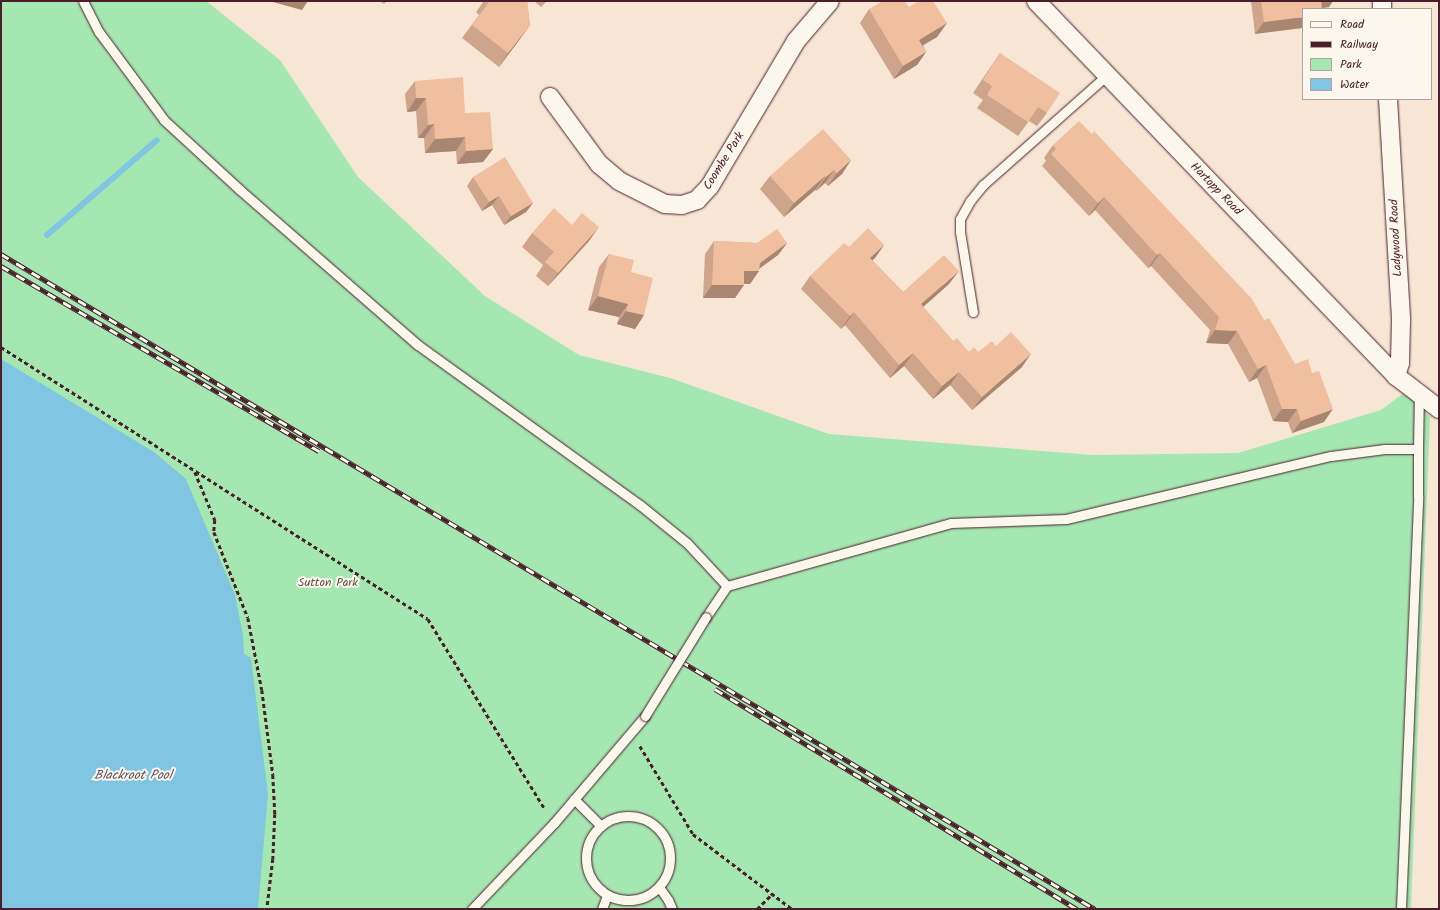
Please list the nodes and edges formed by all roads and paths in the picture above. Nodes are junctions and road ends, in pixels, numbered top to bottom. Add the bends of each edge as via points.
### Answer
1 (83, 1) edge
2 (830, 1) edge
3 (1036, 1) edge
4 (1107, 75) junction
5 (550, 97) dead end
6 (1388, 100) edge
7 (973, 312) dead end
8 (1, 347) edge
9 (1396, 376) junction
10 (1419, 393) junction
11 (1439, 409) edge
12 (1418, 449) junction
13 (195, 471) junction
14 (727, 586) junction
15 (632, 732) junction
16 (574, 799) junction
17 (554, 823) junction
18 (600, 825) junction
19 (659, 887) junction
20 (772, 894) junction
21 (607, 895) junction
22 (267, 909) edge
23 (472, 909) edge
24 (602, 909) edge
25 (672, 909) edge
26 (757, 909) edge
27 (792, 909) edge
28 (1401, 909) edge

1 - 14 lane via 99,32 164,120 239,189 418,345 640,505 681,538
2 - 5 street, Coombe Park via 796,41 710,186 698,200 682,205 665,204 619,181 599,164
3 - 4 street, Hartopp Road
4 - 7 lane via 983,185 970,201 960,219 960,232
4 - 9 street, Hartopp Road
6 - 9 street, Ladywood Road via 1401,321 1400,363
8 - 13 path
9 - 10 street, Hartopp Road
10 - 11 street, Hartopp Road
10 - 12 lane
12 - 14 lane via 1385,449 1331,456 1066,518 951,523
12 - 28 lane
13 - 17 path via 428,619
13 - 22 path via 215,520 214,532 248,618 262,690 273,775 275,814
14 - 15 lane, bridge via 645,716
15 - 16 lane
15 - 20 path via 693,834
16 - 17 lane
16 - 18 lane
17 - 23 lane
18 - 19 lane via 613,818 627,815 641,817 654,824 664,834 670,847 671,862 667,876
18 - 21 lane via 591,835 586,848 585,862 596,886
19 - 21 lane via 647,896 633,900
19 - 25 lane
20 - 26 path
20 - 27 path
21 - 24 lane

